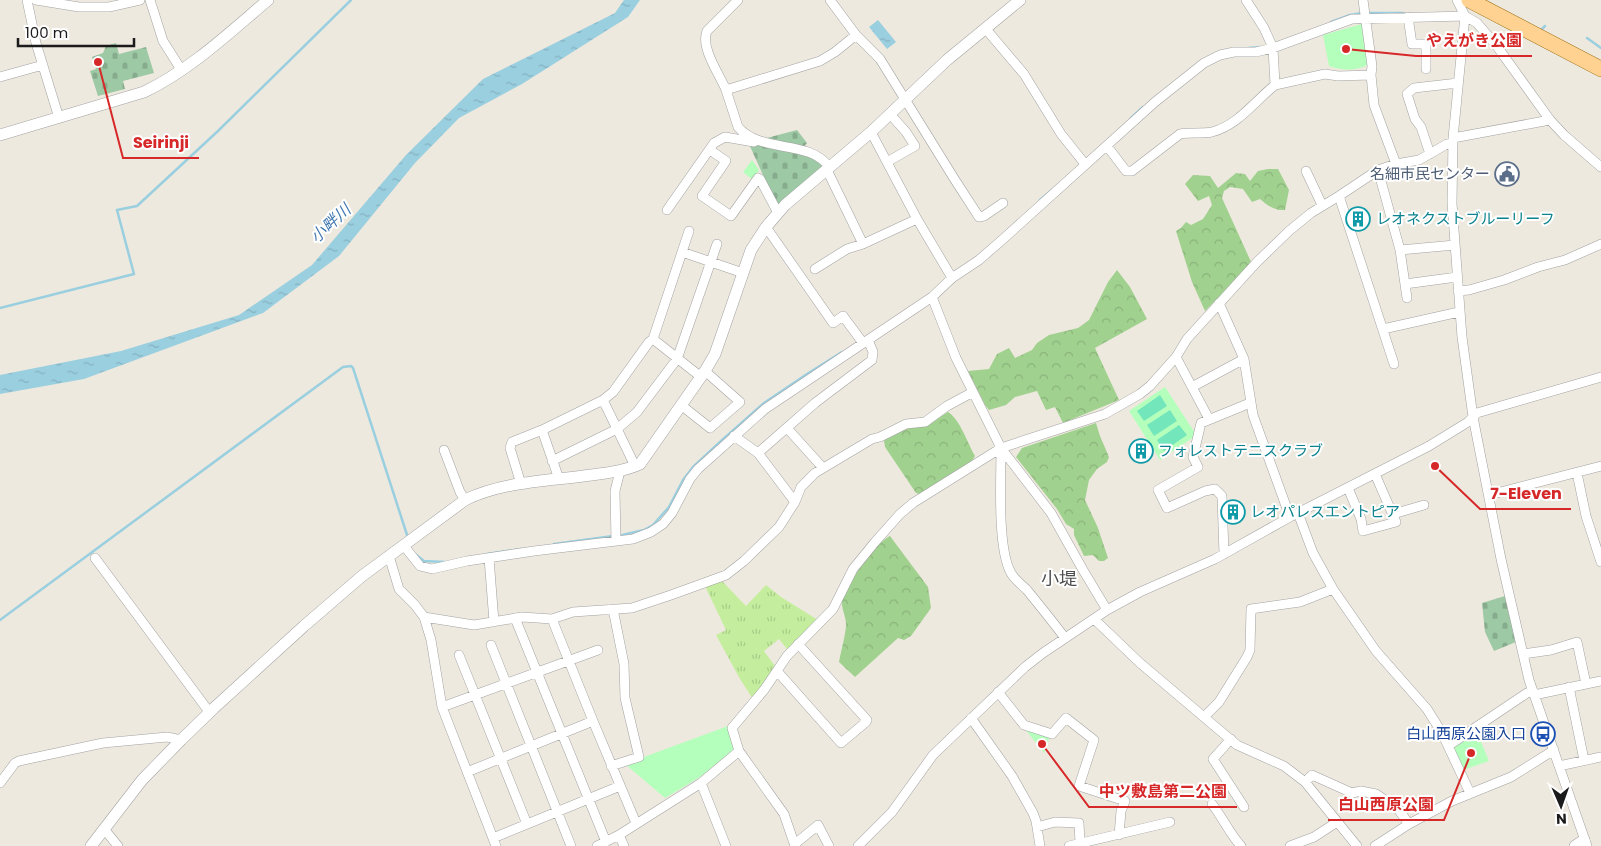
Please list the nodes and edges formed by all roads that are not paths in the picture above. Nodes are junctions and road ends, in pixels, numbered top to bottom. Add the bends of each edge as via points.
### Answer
1 (27, 0) edge
2 (36, 0) edge
3 (140, 0) edge
4 (150, 0) edge
5 (268, 0) edge
6 (738, 0) edge
7 (830, 0) edge
8 (1020, 0) edge
9 (1246, 0) edge
10 (1363, 0) edge
11 (1457, 0) edge
12 (1468, 0) edge
13 (1366, 14) junction
14 (1465, 16) junction
15 (1408, 17) junction
16 (985, 28) junction
17 (856, 35) junction
18 (1272, 48) junction
19 (43, 65) junction
20 (1426, 69) dead end
21 (1601, 69) edge
22 (182, 71) junction
23 (1371, 75) junction
24 (0, 77) edge
25 (1458, 83) junction
26 (1275, 85) junction
27 (726, 90) junction
28 (905, 100) junction
29 (890, 114) junction
30 (59, 118) junction
31 (1550, 120) junction
32 (872, 132) junction
33 (0, 135) edge
34 (1453, 140) junction
35 (762, 143) junction
36 (1107, 146) junction
37 (710, 150) junction
38 (1430, 154) junction
39 (887, 162) junction
40 (1085, 164) junction
41 (1396, 164) junction
42 (1601, 166) edge
43 (828, 168) junction
44 (1378, 170) junction
45 (1306, 171) dead end
46 (1340, 196) junction
47 (1003, 203) dead end
48 (1322, 205) junction
49 (667, 210) dead end
50 (778, 213) junction
51 (917, 219) junction
52 (766, 227) junction
53 (689, 231) dead end
54 (717, 244) dead end
55 (863, 244) junction
56 (1455, 245) junction
57 (1601, 246) edge
58 (1400, 250) junction
59 (682, 252) junction
60 (711, 262) junction
61 (815, 269) dead end
62 (743, 273) junction
63 (1457, 277) junction
64 (952, 278) junction
65 (1405, 284) junction
66 (1458, 291) junction
67 (932, 297) junction
68 (1407, 298) dead end
69 (1219, 302) junction
70 (1459, 312) junction
71 (1383, 329) junction
72 (653, 339) junction
73 (866, 342) junction
74 (1176, 357) junction
75 (676, 359) junction
76 (1244, 359) junction
77 (1394, 364) dead end
78 (703, 374) junction
79 (1601, 377) edge
80 (1192, 388) junction
81 (973, 392) junction
82 (603, 400) junction
83 (1250, 403) junction
84 (681, 405) junction
85 (1473, 417) junction
86 (1209, 419) junction
87 (788, 428) junction
88 (617, 429) junction
89 (542, 430) junction
90 (734, 436) junction
91 (1001, 448) junction
92 (444, 450) dead end
93 (758, 453) junction
94 (552, 460) junction
95 (634, 466) junction
96 (1601, 466) edge
97 (823, 468) junction
98 (620, 471) junction
99 (1577, 473) junction
100 (1375, 474) junction
101 (559, 480) junction
102 (521, 484) junction
103 (1348, 488) junction
104 (1488, 495) junction
105 (466, 500) junction
106 (795, 502) junction
107 (1424, 505) dead end
108 (1393, 514) junction
109 (1294, 515) junction
110 (616, 538) junction
111 (404, 546) junction
112 (1224, 554) junction
113 (389, 556) junction
114 (95, 558) dead end
115 (489, 558) junction
116 (1601, 562) edge
117 (1333, 590) junction
118 (613, 609) junction
119 (1108, 610) junction
120 (424, 617) junction
121 (515, 618) junction
122 (552, 618) junction
123 (1094, 620) junction
124 (494, 622) junction
125 (1065, 638) junction
126 (798, 644) junction
127 (491, 645) dead end
128 (598, 650) dead end
129 (1523, 654) junction
130 (459, 655) dead end
131 (569, 660) junction
132 (776, 671) junction
133 (537, 672) junction
134 (1601, 681) edge
135 (506, 683) junction
136 (1586, 684) junction
137 (1569, 688) junction
138 (998, 692) junction
139 (1534, 693) junction
140 (475, 695) junction
141 (442, 707) junction
142 (210, 713) junction
143 (971, 718) junction
144 (1204, 718) junction
145 (593, 721) junction
146 (562, 735) junction
147 (1230, 739) junction
148 (181, 740) junction
149 (1448, 746) junction
150 (532, 747) junction
151 (1554, 750) junction
152 (740, 751) junction
153 (1601, 757) edge
154 (502, 759) junction
155 (1584, 760) junction
156 (611, 766) junction
157 (1559, 766) junction
158 (467, 772) junction
159 (1305, 782) junction
160 (0, 783) edge
161 (702, 783) junction
162 (620, 786) junction
163 (1470, 793) junction
164 (588, 799) junction
165 (1212, 804) dead end
166 (1244, 807) dead end
167 (558, 811) junction
168 (1170, 822) dead end
169 (1337, 822) junction
170 (636, 823) junction
171 (527, 824) junction
172 (1409, 824) junction
173 (1037, 827) junction
174 (104, 829) junction
175 (619, 835) junction
176 (1119, 835) junction
177 (494, 842) edge
178 (606, 842) junction
179 (1387, 843) edge
180 (1582, 844) edge
181 (795, 845) edge
182 (1074, 845) edge
183 (91, 846) edge
184 (118, 846) edge
185 (571, 846) edge
186 (597, 846) edge
187 (624, 846) edge
188 (726, 846) edge
189 (829, 846) edge
190 (858, 846) edge
191 (1040, 846) edge
192 (1241, 846) edge
193 (1290, 846) edge
194 (1357, 846) edge
195 (1375, 846) edge

1 - 19 street
2 - 3 street via 79,7 109,7
4 - 22 street via 163,41
5 - 22 street
6 - 27 street via 706,33 710,59
7 - 17 street
8 - 16 street
9 - 18 street
10 - 13 street
11 - 14 street
12 - 21 main road
13 - 15 street
13 - 18 street
13 - 23 street
14 - 15 street
14 - 25 street
14 - 31 street via 1477,23 1496,45
15 - 20 street via 1412,44 1426,44
16 - 28 street
16 - 40 street via 1024,74 1061,134
17 - 27 street via 820,61
17 - 28 street via 880,59
18 - 26 street
18 - 36 street via 1220,55 1204,63 1154,102
19 - 24 street
19 - 30 street
22 - 30 street via 144,92
23 - 26 street via 1325,74
23 - 41 street via 1374,105
25 - 34 street
25 - 38 street via 1414,88 1407,94
26 - 36 street via 1236,122 1204,134 1180,134 1132,171 1126,171
27 - 35 street via 738,127
28 - 29 street
28 - 47 street via 979,216
29 - 32 street
29 - 39 street via 915,146
30 - 33 street
31 - 34 street
31 - 42 street
32 - 39 street
32 - 43 street
34 - 38 street
34 - 56 street
35 - 37 street via 725,137 714,143
35 - 43 street via 814,155 825,161
36 - 40 street
37 - 49 street
37 - 50 street via 726,161 702,196 731,216 758,178
38 - 41 street via 1419,160
39 - 51 street
40 - 64 street via 980,260
41 - 44 street
43 - 50 street
43 - 55 street
44 - 46 street
44 - 58 street
45 - 48 street
46 - 48 street
46 - 71 street
48 - 69 street via 1289,231
50 - 52 street
51 - 55 street
51 - 64 street
52 - 62 street via 751,250
52 - 73 street via 833,323 843,316
53 - 59 street
54 - 60 street
55 - 61 street via 847,249
56 - 58 street
56 - 63 street
57 - 66 street via 1504,280
58 - 65 street
59 - 60 street
59 - 72 street
60 - 62 street
60 - 75 street
62 - 78 street via 715,354
63 - 65 street
63 - 66 street
64 - 67 street
65 - 68 street
66 - 70 street
67 - 73 street
67 - 81 street
69 - 74 street
69 - 76 street
70 - 71 street
70 - 85 street
71 - 77 street
72 - 75 street
72 - 82 street via 613,392
73 - 87 street via 873,352 872,360
73 - 90 street via 765,409
74 - 80 street
74 - 91 street via 1150,386 1106,414
75 - 78 street
75 - 88 street via 636,412
76 - 80 street
76 - 83 street
78 - 84 street
78 - 84 street via 740,402 710,428
79 - 85 street via 1477,413
80 - 86 street
81 - 91 street
81 - 97 street via 925,422 906,424 872,439
82 - 88 street
82 - 89 street
83 - 86 street
83 - 109 street
84 - 95 street via 640,464
85 - 100 street via 1430,446
85 - 104 street
86 - 112 street via 1201,423 1193,458 1198,467 1158,490 1167,508 1215,488 1222,496
87 - 93 street
87 - 97 street
88 - 94 street
88 - 95 street
89 - 94 street
89 - 102 street via 514,440 510,445
90 - 93 street
90 - 110 street via 694,474 663,524 633,539
91 - 119 street via 1051,513
91 - 125 street via 1002,524 1008,567
91 - 126 street via 933,489 900,514 853,569 833,609
92 - 105 street
93 - 106 street
94 - 101 street
95 - 98 street
96 - 99 street
97 - 106 street via 801,486
98 - 101 street
98 - 110 street via 614,491
99 - 104 street
99 - 116 street via 1586,516
100 - 103 street
100 - 108 street
101 - 102 street
102 - 105 street
103 - 108 street via 1363,532 1396,522
103 - 109 street
104 - 129 street
105 - 111 street
106 - 118 street via 779,527 726,575 632,608
107 - 108 street
109 - 112 street
109 - 117 street
110 - 115 street
111 - 113 street
111 - 115 street via 420,566 432,569
112 - 119 street
113 - 120 street via 399,589
113 - 142 street via 311,620
114 - 142 street
115 - 124 street
117 - 144 street via 1300,602 1251,609 1247,657 1219,702
117 - 149 street via 1376,651 1427,709
118 - 122 street via 573,612
118 - 156 street via 624,664 625,698 639,757
119 - 123 street
120 - 124 street via 474,625
120 - 141 street
121 - 122 street
121 - 124 street
121 - 133 street
122 - 131 street
123 - 125 street
123 - 144 street
125 - 138 street via 1024,667
126 - 132 street
126 - 132 street via 866,722 841,743
127 - 135 street
128 - 131 street
129 - 136 street via 1577,642
129 - 139 street
130 - 140 street
131 - 133 street
131 - 145 street
132 - 152 street via 734,724 732,730
133 - 135 street
133 - 146 street
134 - 136 street
135 - 140 street
135 - 150 street
136 - 137 street
137 - 139 street
137 - 155 street
138 - 143 street
138 - 176 street via 1024,725 1052,734 1066,718 1094,740 1079,786 1125,801
139 - 149 street via 1527,694
139 - 151 street
140 - 141 street
140 - 154 street
141 - 158 street
142 - 148 street
143 - 173 street via 1012,776 1033,813
143 - 190 street via 933,755 892,812
144 - 147 street
145 - 146 street
145 - 156 street
146 - 150 street
146 - 164 street
147 - 159 street via 1284,766
147 - 166 street via 1213,759
148 - 160 street via 167,737 103,743 19,761
148 - 174 street via 142,780
149 - 163 street
150 - 154 street
150 - 167 street
151 - 157 street
151 - 163 street via 1511,777
152 - 161 street
152 - 181 street via 784,814
153 - 155 street
154 - 158 street
154 - 171 street
155 - 157 street
156 - 162 street
157 - 180 street
158 - 177 street
159 - 169 street
159 - 172 street via 1312,775 1352,793 1376,794 1398,809
161 - 170 street
161 - 188 street
162 - 164 street
162 - 170 street
163 - 172 street
164 - 167 street
164 - 178 street
165 - 192 street
167 - 171 street
167 - 185 street
168 - 176 street
169 - 193 street
169 - 194 street
170 - 175 street
171 - 177 street
172 - 179 street
173 - 182 street via 1055,822 1079,823
173 - 191 street
174 - 183 street
174 - 184 street
175 - 178 street
175 - 187 street
176 - 182 street
178 - 186 street
179 - 195 street
181 - 189 street via 818,825

